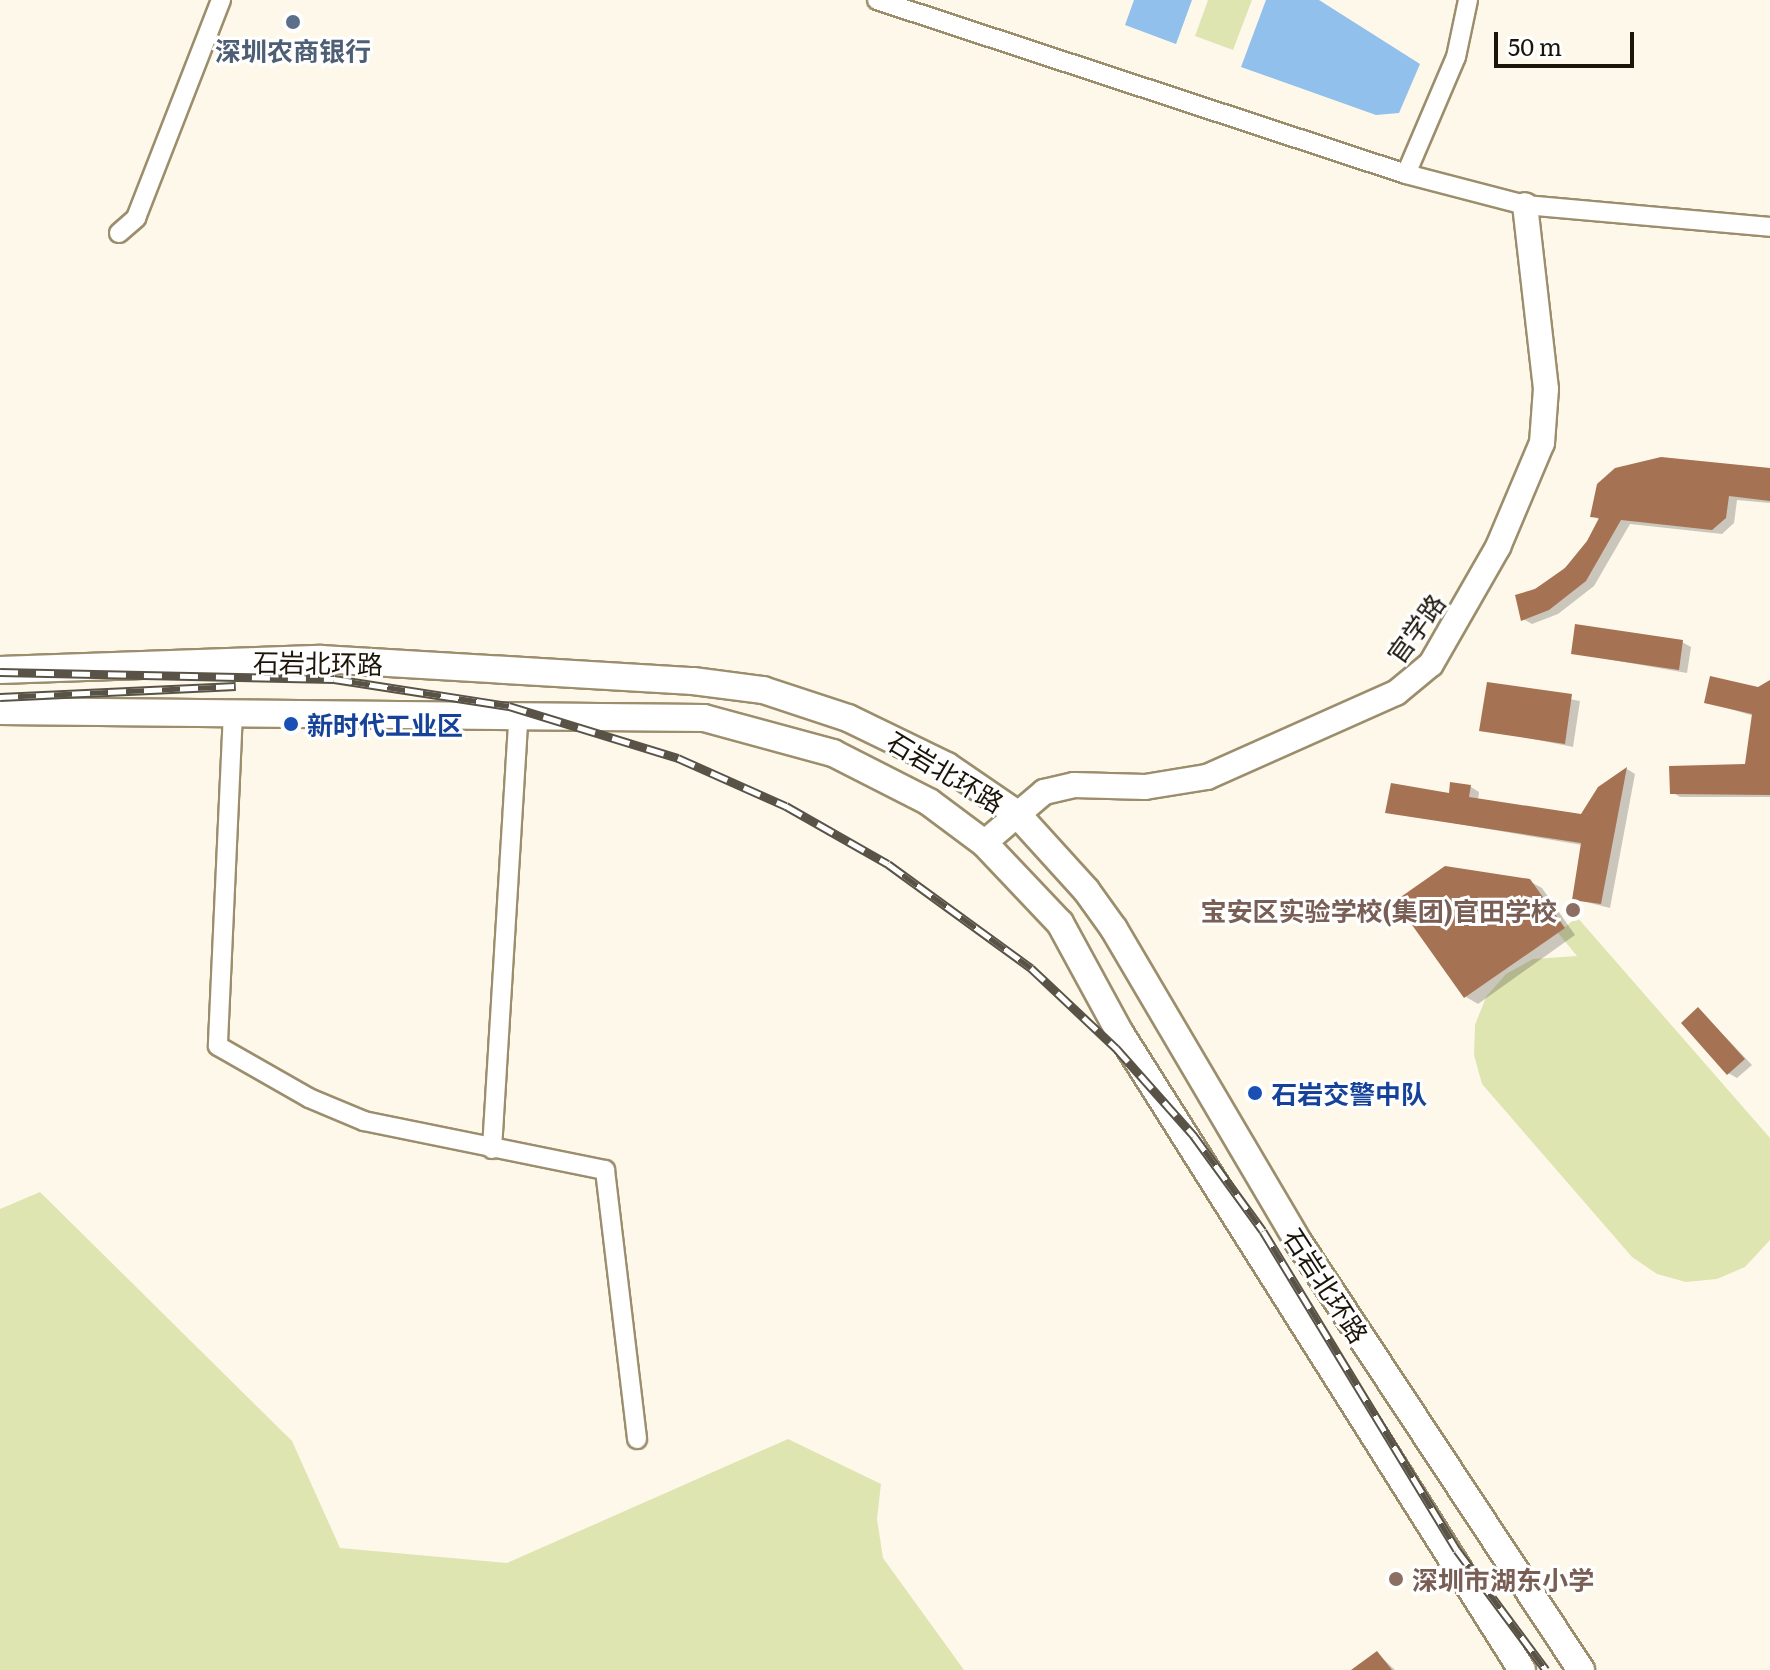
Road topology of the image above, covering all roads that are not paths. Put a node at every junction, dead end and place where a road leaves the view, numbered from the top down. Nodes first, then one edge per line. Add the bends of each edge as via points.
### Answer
1 (221, 0) edge
2 (877, 0) edge
3 (1468, 0) edge
4 (1406, 174) junction
5 (1525, 205) junction
6 (1770, 227) edge
7 (119, 233) dead end
8 (0, 670) edge
9 (0, 711) edge
10 (233, 712) junction
11 (519, 713) junction
12 (1017, 814) junction
13 (984, 843) junction
14 (492, 1149) junction
15 (637, 1439) dead end
16 (1522, 1670) edge
17 (1581, 1670) edge

1 - 7 street via 136,218
2 - 4 street
3 - 4 street via 1456,57
4 - 5 street
5 - 6 street
5 - 12 street, 官学路 via 1546,389 1542,443 1498,547 1431,664 1396,693 1207,777 1145,787 1058,788
8 - 12 main road, 石岩北环路 via 321,659 693,681 763,690 892,737
9 - 10 main road, 石岩北环路
10 - 11 main road, 石岩北环路
10 - 14 street via 218,1046 309,1098 364,1121
11 - 13 main road, 石岩北环路 via 704,718 759,729 882,775
11 - 14 street
12 - 13 street, 官学路
12 - 17 main road, 石岩北环路 via 1114,929 1299,1243
13 - 16 main road, 石岩北环路 via 1028,885 1087,964 1120,1033
14 - 15 street via 605,1170

